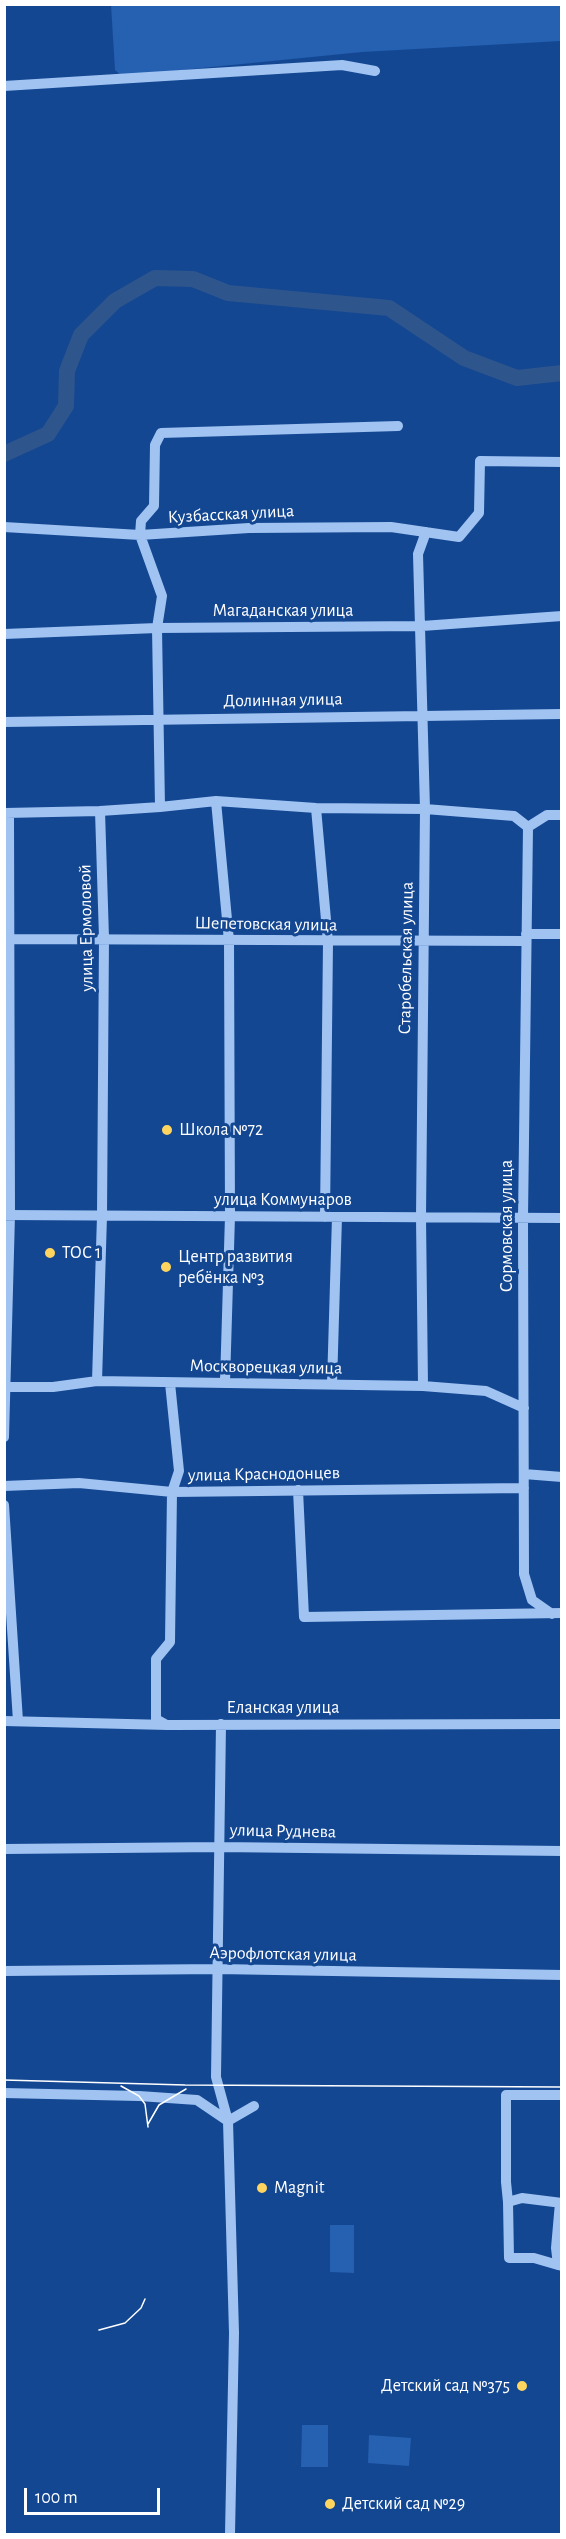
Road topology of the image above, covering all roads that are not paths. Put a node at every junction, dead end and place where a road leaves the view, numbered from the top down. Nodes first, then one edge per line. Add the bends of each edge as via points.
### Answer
1 (375, 71) dead end
2 (4, 86) edge
3 (398, 426) dead end
4 (561, 462) edge
5 (4, 527) edge
6 (426, 532) junction
7 (140, 535) junction
8 (561, 616) edge
9 (422, 626) junction
10 (157, 628) junction
11 (4, 634) edge
12 (423, 714) junction
13 (561, 714) edge
14 (160, 720) junction
15 (4, 722) edge
16 (216, 801) junction
17 (160, 807) junction
18 (316, 808) junction
19 (425, 808) junction
20 (100, 811) junction
21 (7, 813) edge
22 (561, 815) edge
23 (528, 826) junction
24 (561, 934) edge
25 (526, 937) junction
26 (104, 938) junction
27 (8, 939) edge
28 (230, 941) junction
29 (328, 942) junction
30 (422, 942) junction
31 (7, 1215) edge
32 (102, 1216) junction
33 (230, 1216) junction
34 (325, 1217) junction
35 (337, 1217) junction
36 (420, 1217) junction
37 (523, 1218) junction
38 (561, 1218) edge
39 (97, 1381) junction
40 (225, 1382) junction
41 (170, 1383) junction
42 (332, 1384) junction
43 (423, 1386) junction
44 (5, 1388) edge
45 (524, 1408) junction
46 (4, 1437) edge
47 (524, 1474) junction
48 (561, 1477) edge
49 (4, 1486) edge
50 (524, 1488) junction
51 (298, 1490) junction
52 (172, 1492) junction
53 (4, 1505) edge
54 (557, 1613) edge
55 (18, 1721) junction
56 (4, 1722) edge
57 (221, 1724) junction
58 (561, 1724) edge
59 (168, 1725) junction
60 (220, 1847) junction
61 (4, 1849) edge
62 (561, 1851) edge
63 (218, 1969) junction
64 (4, 1971) edge
65 (561, 1975) edge
66 (4, 2093) edge
67 (561, 2095) edge
68 (254, 2106) dead end
69 (228, 2121) junction
70 (508, 2202) junction
71 (561, 2203) edge
72 (560, 2265) edge
73 (230, 2535) edge

1 - 2 street via 342,65
3 - 7 street via 161,433 155,444 154,506 141,521
4 - 6 street, Кузбасская улица via 480,461 479,513 459,537
5 - 7 street, Кузбасская улица
6 - 7 street, Кузбасская улица via 390,527 249,528
6 - 9 street, Старобельская улица via 418,555
7 - 10 street via 162,596
8 - 9 street, Магаданская улица
9 - 10 street, Магаданская улица
9 - 12 street, Старобельская улица
10 - 11 street, Магаданская улица
10 - 14 street
12 - 13 street, Долинная улица
12 - 14 street, Долинная улица
12 - 19 street, Старобельская улица
14 - 15 street, Долинная улица
14 - 17 street
16 - 17 street
16 - 18 street
16 - 28 street
17 - 20 street
18 - 19 street
18 - 29 street
19 - 23 street via 514,816
19 - 30 street, Старобельская улица
20 - 21 street
20 - 26 street, улица Ермоловой
21 - 27 street
22 - 23 street via 547,815
23 - 25 street, Сормовская улица
24 - 25 street, Шепетовская улица
25 - 30 street, Шепетовская улица
25 - 37 street, Сормовская улица
26 - 27 street, Шепетовская улица
26 - 28 street, Шепетовская улица
26 - 32 street, улица Ермоловой
27 - 31 street
28 - 29 street, Шепетовская улица
28 - 33 street
29 - 30 street, Шепетовская улица
29 - 34 street
30 - 36 street, Старобельская улица
31 - 32 street, улица Коммунаров
31 - 44 street
32 - 33 street, улица Коммунаров
32 - 39 street, улица Ермоловой
33 - 34 street, улица Коммунаров
33 - 40 street
34 - 35 street, улица Коммунаров
35 - 36 street, улица Коммунаров
35 - 42 street
36 - 37 street, улица Коммунаров
36 - 43 street, Старобельская улица
37 - 38 street, улица Коммунаров
37 - 45 street, Сормовская улица
39 - 41 street, Москворецкая улица
39 - 44 street, Москворецкая улица
40 - 41 street, Москворецкая улица
40 - 42 street, Москворецкая улица
41 - 52 street via 179,1471
42 - 43 street, Москворецкая улица
43 - 45 street, Москворецкая улица via 486,1391
44 - 46 street
45 - 47 street, Сормовская улица
47 - 48 street
47 - 50 street, Сормовская улица
49 - 52 street, улица Краснодонцев via 80,1483
50 - 51 street, улица Краснодонцев
50 - 54 street, Сормовская улица via 524,1574 531,1600
51 - 52 street, улица Краснодонцев
51 - 54 street via 304,1617
52 - 59 street via 170,1642 156,1659 156,1719
53 - 55 street
55 - 56 street, Еланская улица
55 - 59 street, Еланская улица
57 - 58 street, Еланская улица
57 - 59 street, Еланская улица
57 - 60 street
60 - 61 street, улица Руднева
60 - 62 street, улица Руднева
60 - 63 street
63 - 64 street, Аэрофлотская улица
63 - 65 street, Аэрофлотская улица
63 - 69 street via 216,2077
66 - 69 street via 197,2100
67 - 70 street via 506,2095
68 - 69 street
69 - 73 street via 234,2333
70 - 71 street via 522,2198
70 - 72 street via 509,2258 534,2258
71 - 72 street via 556,2248

